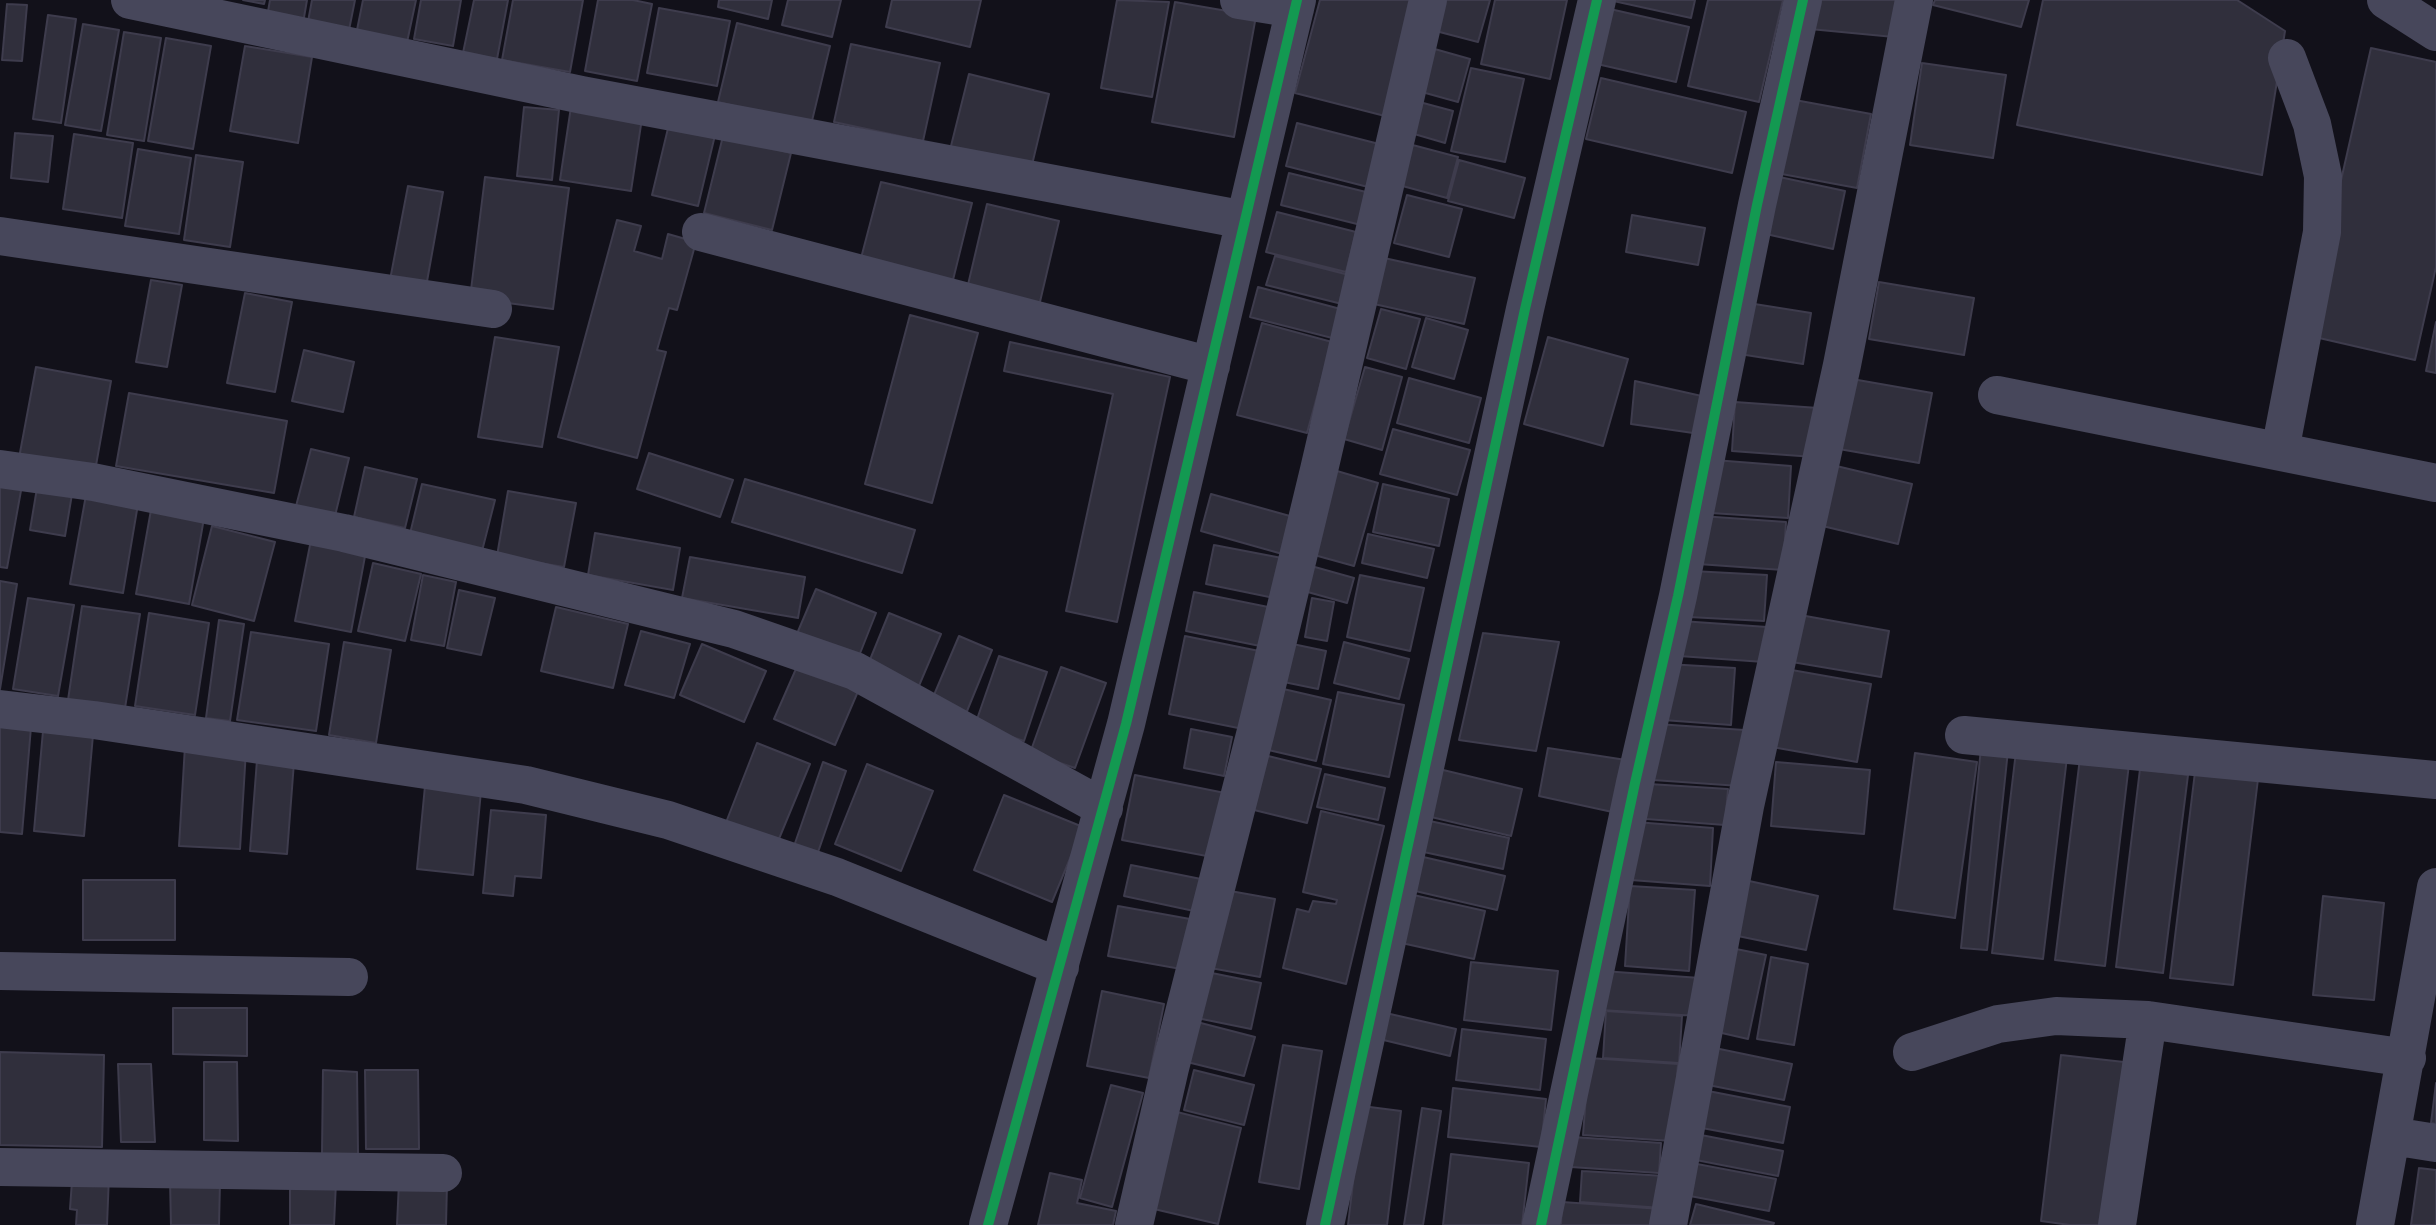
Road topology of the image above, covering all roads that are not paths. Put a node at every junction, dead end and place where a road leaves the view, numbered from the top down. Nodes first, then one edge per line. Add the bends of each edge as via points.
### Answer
1 (130, 0) edge
2 (1239, 0) edge
3 (1428, 0) edge
4 (1597, 0) edge
5 (1803, 0) edge
6 (1914, 0) edge
7 (2386, 0) edge
8 (1296, 5) edge
9 (2436, 32) edge
10 (2287, 58) dead end
11 (1245, 220) junction
12 (701, 232) dead end
13 (0, 236) edge
14 (493, 309) dead end
15 (1210, 366) junction
16 (1997, 394) dead end
17 (2280, 451) junction
18 (0, 469) edge
19 (2436, 483) edge
20 (0, 709) edge
21 (1964, 735) dead end
22 (2436, 780) edge
23 (1104, 808) junction
24 (2436, 887) edge
25 (2432, 934) edge
26 (1060, 967) junction
27 (0, 971) edge
28 (349, 977) dead end
29 (2148, 1020) junction
30 (1912, 1052) dead end
31 (2407, 1058) junction
32 (2392, 1136) junction
33 (2436, 1143) edge
34 (0, 1167) edge
35 (443, 1172) dead end
36 (988, 1225) edge
37 (1134, 1225) edge
38 (1325, 1225) edge
39 (1541, 1225) edge
40 (1668, 1225) edge
41 (2117, 1225) edge
42 (2375, 1225) edge

1 - 11 street via 582,94
2 - 8 street
3 - 37 street via 1319,470
4 - 38 street
5 - 39 street
6 - 40 street via 1839,378 1745,806
7 - 9 street
8 - 11 street
10 - 17 street via 2312,124 2323,176 2322,232
11 - 15 street
12 - 15 street
13 - 14 street
15 - 23 street
16 - 17 street
17 - 19 street
18 - 23 street via 93,482 331,530 733,629 855,671
20 - 26 street via 539,788 667,820 837,877
21 - 22 street
23 - 26 street
24 - 25 street
25 - 31 street
26 - 36 street
27 - 28 street
29 - 30 street via 2056,1016 1998,1024
29 - 31 street
29 - 41 street
31 - 32 street
32 - 33 street
32 - 42 street
34 - 35 street

